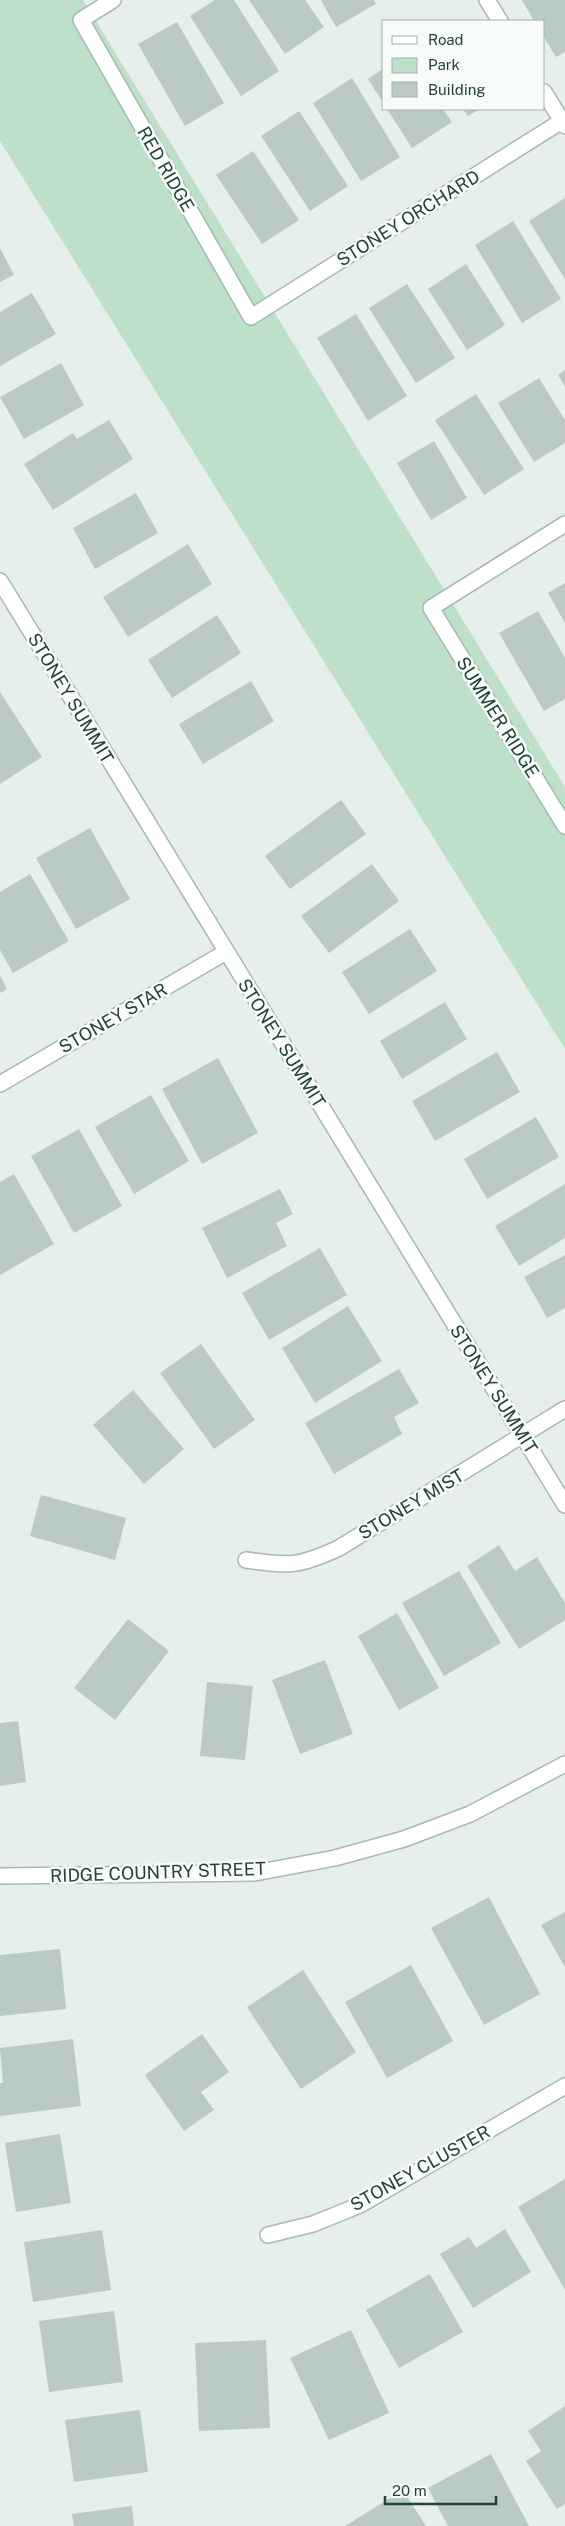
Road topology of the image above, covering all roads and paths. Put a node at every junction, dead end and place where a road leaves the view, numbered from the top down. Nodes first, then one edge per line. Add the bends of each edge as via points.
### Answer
1 (113, 0) edge
2 (486, 0) edge
3 (499, 20) edge
4 (545, 94) edge
5 (564, 122) edge
6 (252, 317) joint
7 (565, 524) edge
8 (2, 590) edge
9 (565, 826) edge
10 (226, 952) junction
11 (0, 1084) edge
12 (565, 1409) edge
13 (522, 1436) junction
14 (565, 1505) edge
15 (246, 1560) dead end
16 (565, 1764) edge
17 (0, 1876) edge
18 (565, 2086) edge
19 (268, 2235) dead end

1 - 6 street, RED RIDGE via 81,20
2 - 3 street
4 - 5 street
5 - 6 street, STONEY ORCHARD
7 - 9 street, SUMMER RIDGE via 432,608
8 - 10 street, STONEY SUMMIT
10 - 11 street, STONEY STAR
10 - 13 street, STONEY SUMMIT
12 - 13 street, STONEY MIST
13 - 14 street, STONEY SUMMIT
13 - 15 street, STONEY MIST via 339,1548 308,1562 285,1565
16 - 17 street, RIDGE COUNTRY STREET via 470,1814 404,1840 335,1858 255,1872
18 - 19 street, STONEY CLUSTER via 360,2205 313,2224

